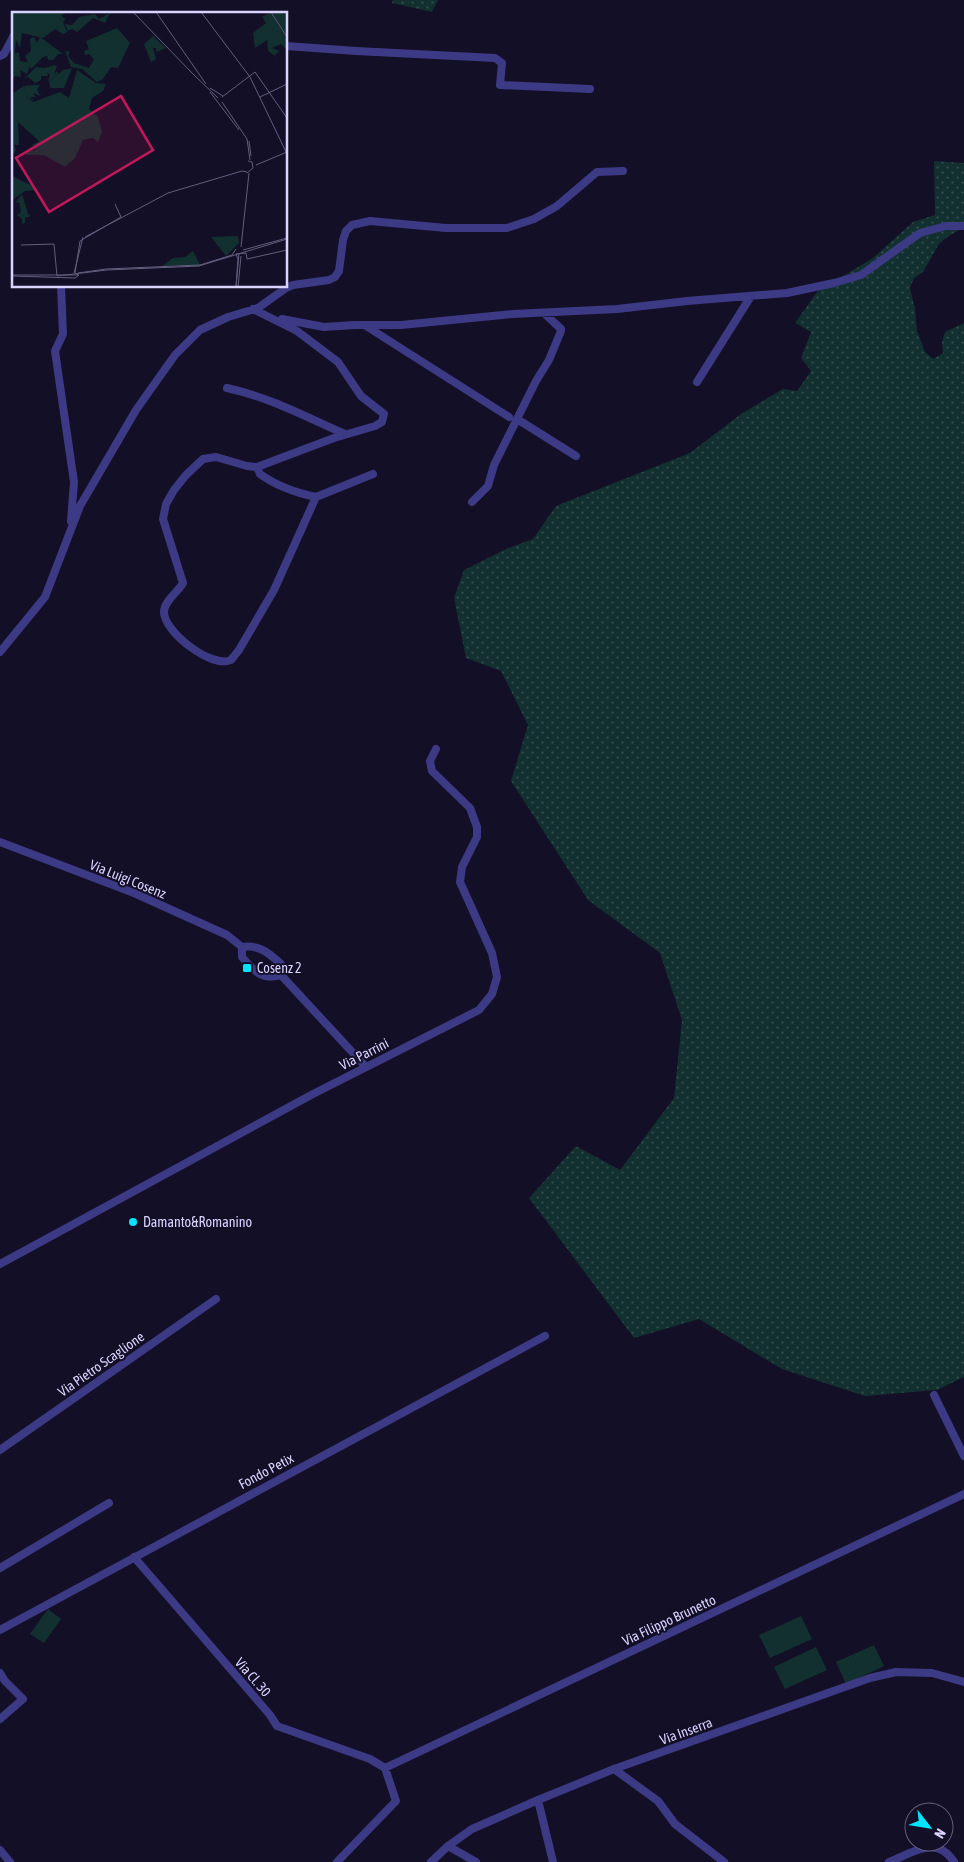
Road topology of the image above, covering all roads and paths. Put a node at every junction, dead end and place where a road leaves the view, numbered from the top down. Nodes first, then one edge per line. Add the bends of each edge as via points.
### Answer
1 (12, 39) edge
2 (288, 46) edge
3 (0, 56) edge
4 (590, 89) dead end
5 (623, 171) dead end
6 (964, 226) edge
7 (61, 288) edge
8 (751, 296) junction
9 (254, 309) junction
10 (544, 314) junction
11 (266, 315) junction
12 (364, 325) junction
13 (697, 382) dead end
14 (227, 388) dead end
15 (513, 418) junction
16 (345, 434) junction
17 (576, 456) dead end
18 (257, 467) junction
19 (374, 474) dead end
20 (316, 497) junction
21 (472, 502) dead end
22 (69, 533) junction
23 (0, 652) edge
24 (436, 749) dead end
25 (0, 842) edge
26 (242, 947) junction
27 (281, 975) junction
28 (366, 1067) junction
29 (0, 1264) edge
30 (216, 1299) dead end
31 (544, 1336) dead end
32 (934, 1395) dead end
33 (0, 1450) edge
34 (964, 1456) edge
35 (964, 1494) edge
36 (109, 1502) dead end
37 (134, 1557) junction
38 (0, 1568) edge
39 (0, 1630) edge
40 (0, 1673) edge
41 (964, 1682) edge
42 (0, 1719) edge
43 (385, 1768) junction
44 (614, 1770) junction
45 (538, 1800) junction
46 (448, 1846) junction
47 (0, 1850) edge
48 (470, 1861) edge
49 (10, 1862) edge
50 (337, 1862) edge
51 (431, 1862) edge
52 (552, 1862) edge
53 (724, 1862) edge
54 (889, 1862) edge
55 (954, 1862) edge

1 - 3 street
2 - 4 street via 495,58 502,63 500,85
5 - 9 street via 597,172 557,206 534,219 507,228 446,228 370,220 352,225 346,230 339,271 335,277 293,285
6 - 8 street via 946,226 920,233 856,277 787,293
7 - 22 street via 63,334 55,351 74,482
8 - 10 street
8 - 13 street
9 - 11 street
9 - 22 street via 200,330 175,355 136,410 80,506
10 - 12 street
10 - 15 street via 561,332 549,360
11 - 12 street via 317,326
11 - 16 street via 296,331 338,362 361,396 384,414 382,422 375,426
12 - 15 street
14 - 16 street via 266,399
15 - 17 street
15 - 21 street via 488,486
16 - 18 street
18 - 20 street via 260,474 271,481
18 - 20 street via 216,457 203,459 186,475 166,504 164,526 183,583 166,605 166,620 172,630 208,659 225,663 239,650 274,590
19 - 20 street
22 - 23 street via 45,597
24 - 28 street, Via Parrini via 430,761 432,771 470,808 477,827 477,837 462,867 460,882 492,953 497,976 492,994 479,1010
25 - 26 street, Via Luigi Cosenz via 134,893 227,935
26 - 27 street, Via Luigi Cosenz via 250,945 266,951 281,964
26 - 27 street via 242,956 253,971 272,978
27 - 28 street, Via Luigi Cosenz
28 - 29 street, Via Parrini
30 - 33 street, Via Pietro Scaglione
31 - 37 street, Fondo Petix
32 - 34 street
35 - 43 street, Via Filippo Brunetto
36 - 38 street
37 - 39 street, Fondo Petix
37 - 43 street, Via Cl. 30 via 277,1726 370,1759
40 - 42 street via 23,1700
41 - 44 street, Via Inserra via 932,1673 896,1672 870,1678
43 - 50 street via 396,1801
44 - 45 street, Via Inserra
44 - 53 street via 658,1801 674,1824
45 - 46 street, Via Inserra via 472,1829
45 - 52 street
46 - 48 street
46 - 51 street, Via Inserra
47 - 49 street
54 - 55 street via 930,1846 943,1849

